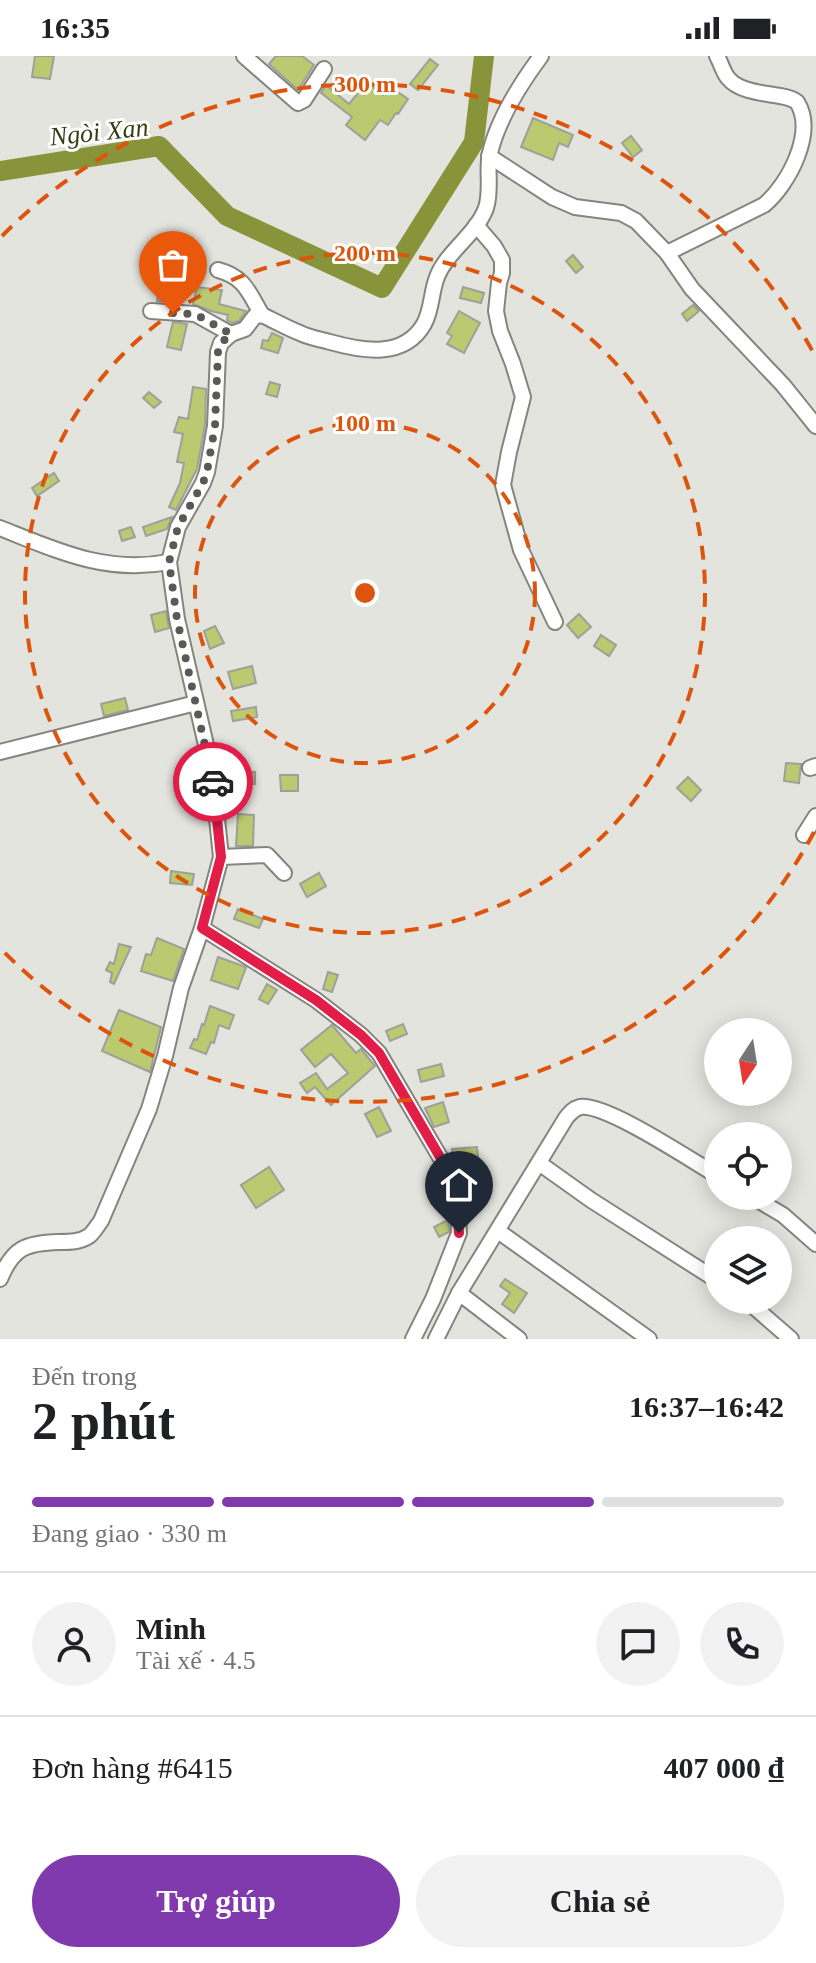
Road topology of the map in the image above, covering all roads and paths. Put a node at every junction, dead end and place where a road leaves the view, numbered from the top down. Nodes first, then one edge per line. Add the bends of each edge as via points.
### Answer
1 (244, 56) edge
2 (541, 56) edge
3 (717, 56) edge
4 (324, 69) dead end
5 (489, 156) junction
6 (476, 225) junction
7 (667, 253) junction
8 (218, 270) dead end
9 (151, 311) dead end
10 (262, 315) junction
11 (231, 334) junction
12 (816, 426) edge
13 (0, 528) edge
14 (169, 562) junction
15 (555, 622) dead end
16 (196, 703) junction
17 (0, 752) edge
18 (816, 816) edge
19 (804, 835) dead end
20 (221, 857) junction
21 (284, 873) dead end
22 (202, 928) junction
23 (539, 1163) junction
24 (704, 1168) edge
25 (775, 1210) edge
26 (498, 1231) junction
27 (816, 1244) edge
28 (704, 1272) edge
29 (0, 1279) edge
30 (459, 1293) junction
31 (762, 1314) edge
32 (413, 1339) edge
33 (436, 1339) edge
34 (519, 1339) edge
35 (649, 1339) edge
36 (791, 1339) edge

1 - 4 street via 298,103
2 - 5 street via 512,99
3 - 7 street via 729,79 741,87 799,103 809,118 808,150 764,205
5 - 6 street via 487,203
5 - 7 street via 552,197 636,221
6 - 10 street via 437,277 424,325 397,347 376,350 336,344
6 - 15 street via 502,260 496,311 523,397 503,485 521,550
7 - 12 street via 692,289
8 - 10 street via 242,283
9 - 11 street via 195,314
10 - 11 street
11 - 14 street via 218,352 207,472 178,527
13 - 14 street via 108,564
14 - 16 street
16 - 17 street
16 - 20 street via 212,771
18 - 19 street
20 - 21 street via 267,855
20 - 22 street
22 - 29 street via 149,1109 101,1221 91,1235 76,1242 24,1248 7,1262
22 - 32 street via 361,1035 379,1053 447,1169 457,1197 459,1233
23 - 24 street via 566,1118 586,1107 613,1114
23 - 26 street
23 - 28 street
25 - 27 street
26 - 30 street
26 - 35 street
30 - 33 street
30 - 34 street
31 - 36 street

